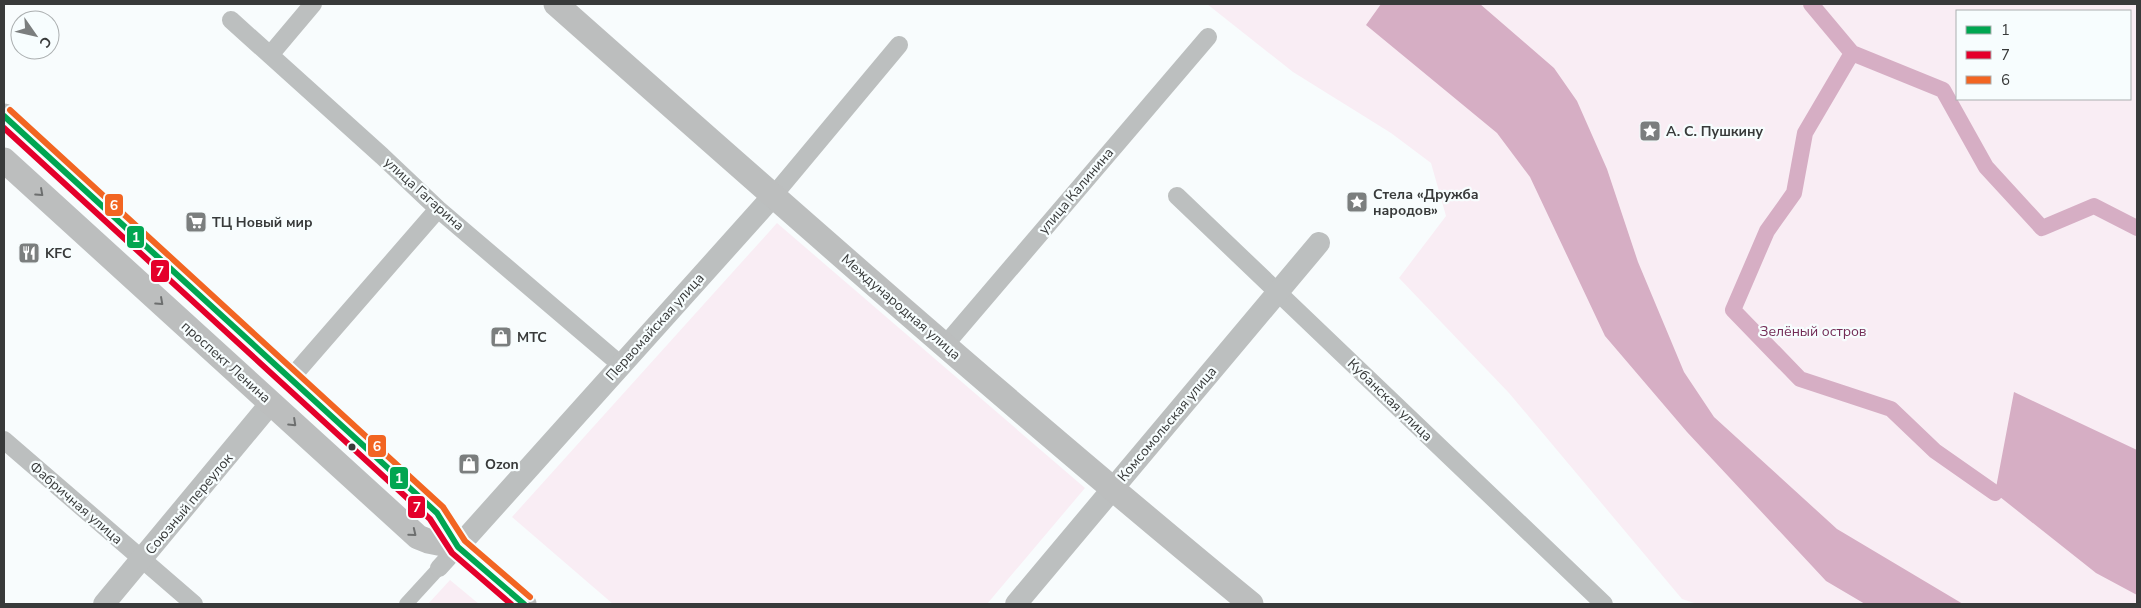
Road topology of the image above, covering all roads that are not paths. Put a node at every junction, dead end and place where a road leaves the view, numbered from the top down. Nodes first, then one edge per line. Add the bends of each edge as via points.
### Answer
1 (313, 4) edge
2 (556, 4) edge
3 (230, 20) dead end
4 (1208, 36) dead end
5 (899, 45) dead end
6 (270, 55) junction
7 (4, 116) edge
8 (4, 160) edge
9 (773, 196) junction
10 (1177, 196) dead end
11 (438, 209) junction
12 (1318, 243) dead end
13 (1277, 292) junction
14 (945, 346) junction
15 (621, 364) junction
16 (290, 378) junction
17 (272, 403) junction
18 (4, 440) edge
19 (1112, 490) junction
20 (458, 547) junction
21 (142, 560) junction
22 (440, 568) joint
23 (104, 604) edge
24 (194, 604) edge
25 (406, 604) edge
26 (524, 604) edge
27 (1016, 604) edge
28 (1251, 604) edge
29 (1604, 604) edge

1 - 6 street
2 - 9 main road, Международная улица
3 - 6 street, улица Гагарина
4 - 14 street, улица Калинина
5 - 9 street, Первомайская улица
6 - 11 street, улица Гагарина
7 - 16 main road, проспект Ленина
8 -> 17 main road, проспект Ленина
9 - 14 main road, Международная улица
9 - 15 street, Первомайская улица
10 - 13 street, Кубанская улица
11 - 15 street, улица Гагарина
11 - 16 street
12 - 13 street, Комсомольская улица
13 - 19 street, Комсомольская улица
13 - 29 street, Кубанская улица
14 - 19 main road, Международная улица
15 - 20 street, Первомайская улица
16 - 20 main road, проспект Ленина via 437,513
17 -> 20 main road, проспект Ленина via 418,537
17 - 21 street, Союзный переулок
18 - 21 street, Фабричная улица
19 - 27 street, Комсомольская улица
19 - 28 main road, Международная улица
20 - 22 street, Первомайская улица
20 - 26 main road, проспект Ленина
21 - 23 street, Союзный переулок
21 - 24 street, Фабричная улица
22 - 25 street, Первомайская улица

